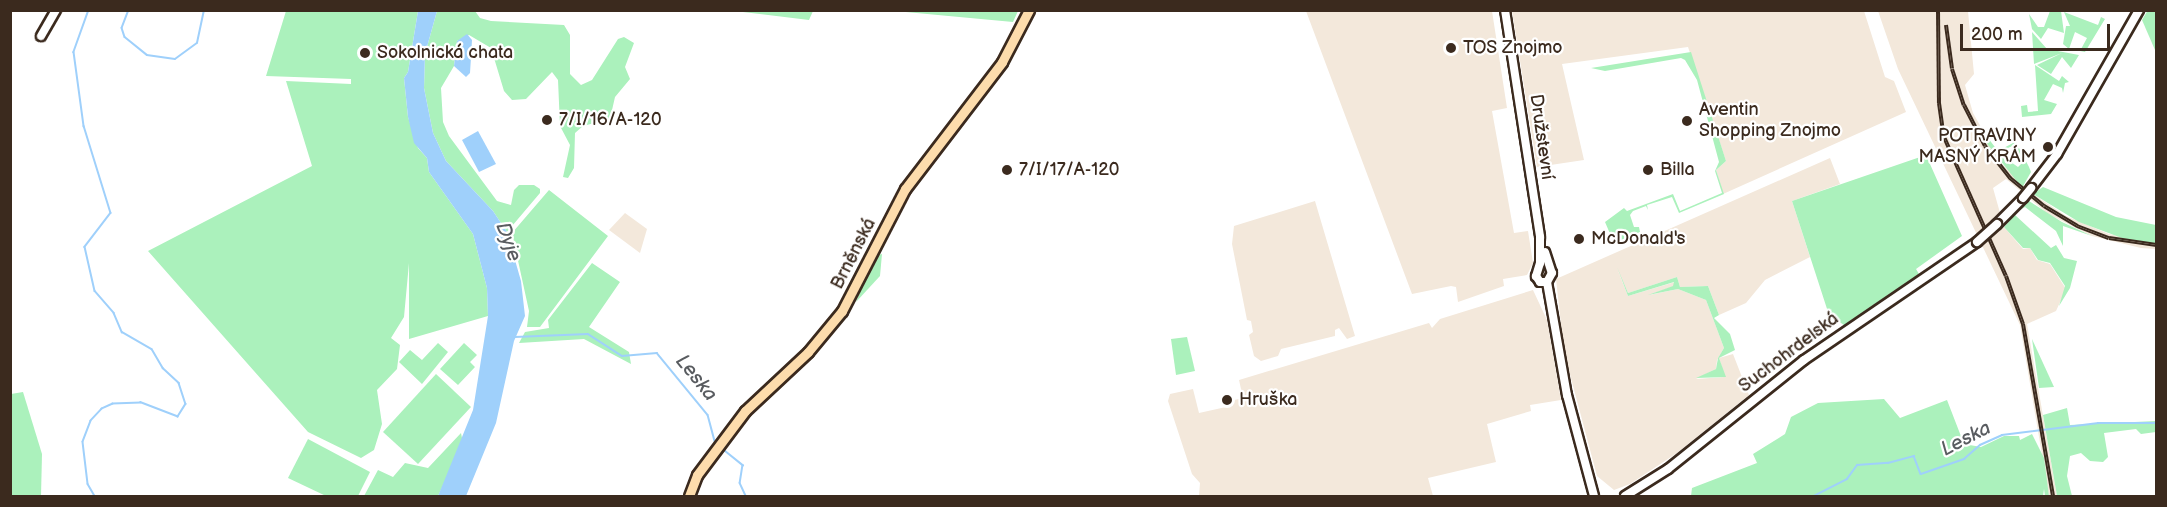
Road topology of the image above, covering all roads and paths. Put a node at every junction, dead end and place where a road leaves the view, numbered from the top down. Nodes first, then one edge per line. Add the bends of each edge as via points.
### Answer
1 (56, 10) edge
2 (1029, 10) edge
3 (1505, 10) edge
4 (2139, 10) edge
5 (40, 36) dead end
6 (1540, 237) junction
7 (1538, 268) junction
8 (1549, 268) junction
9 (1547, 282) junction
10 (689, 496) edge
11 (1594, 496) edge
12 (1625, 496) edge

1 - 5 main road
2 - 10 main road, Brněnská via 996,70 905,189 859,284 837,318 808,352 756,398 695,478
3 - 6 main road, Družstevní
4 - 12 main road, Suchohrdelská, bridge via 2038,180 1997,224 1977,242 1804,360 1668,469
6 - 7 main road, Družstevní
6 - 8 main road
7 - 8 main road
7 - 9 main road via 1537,279
8 - 9 main road via 1552,276
9 - 11 main road via 1564,381

